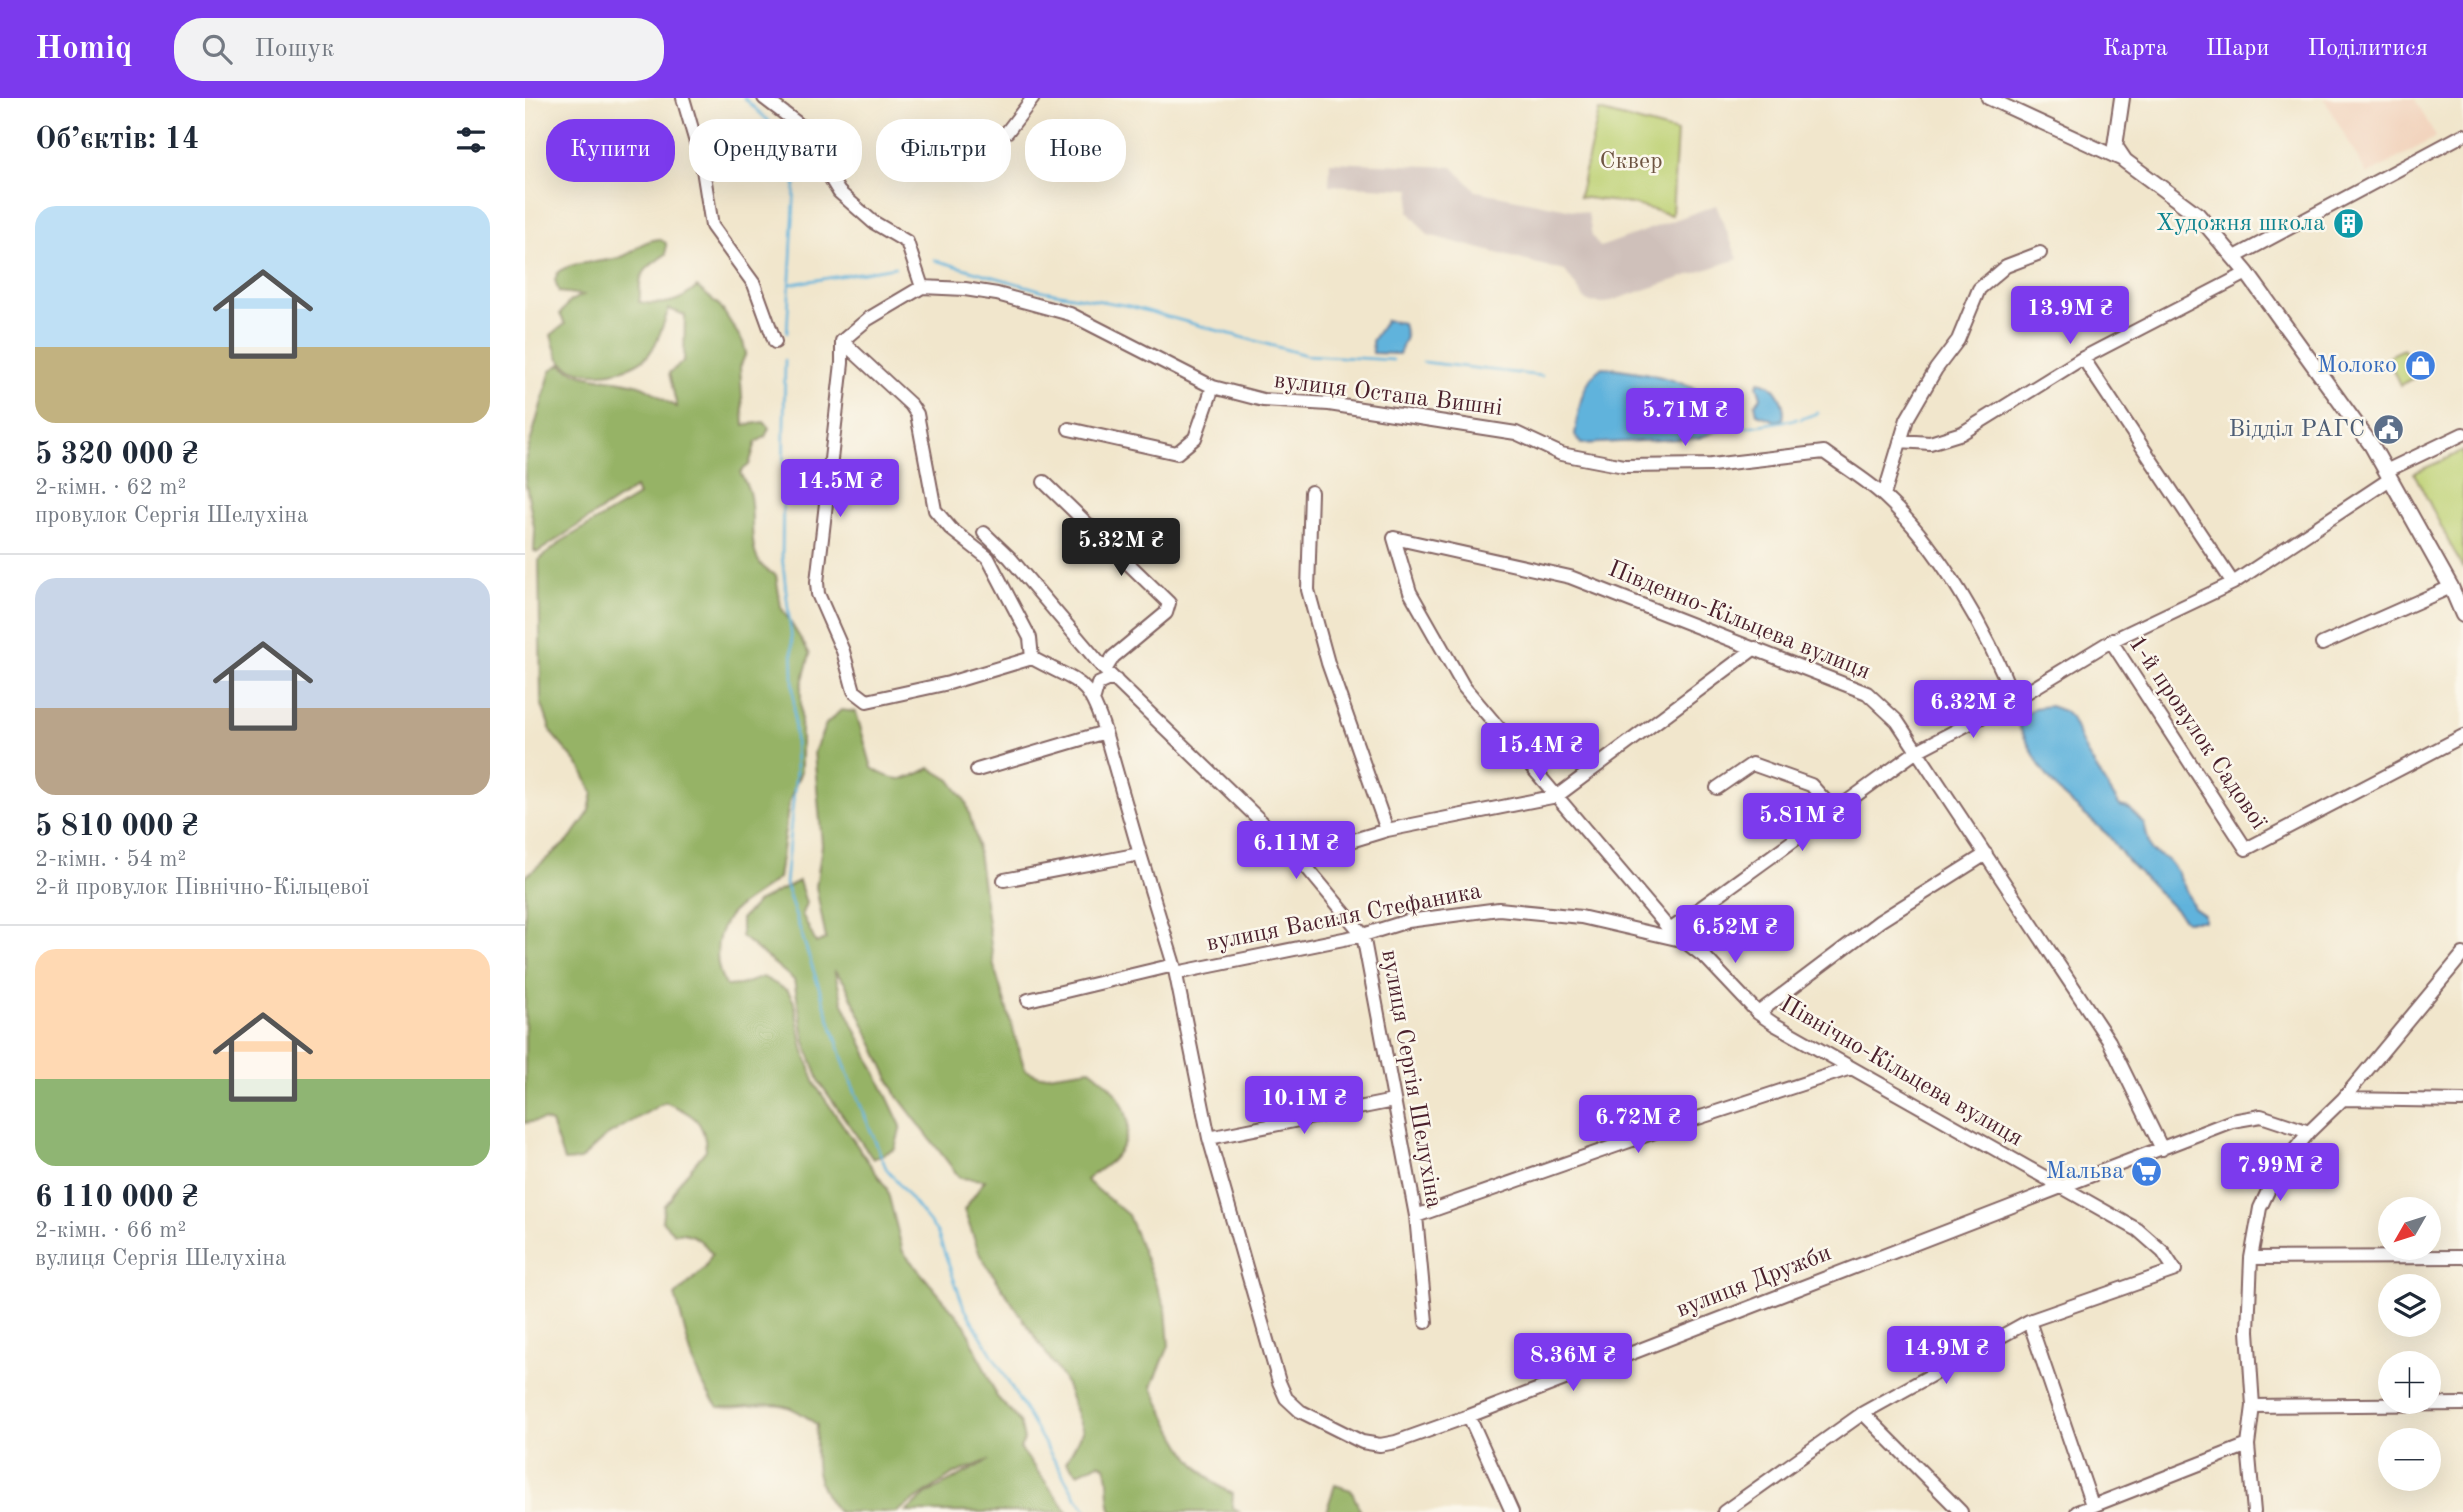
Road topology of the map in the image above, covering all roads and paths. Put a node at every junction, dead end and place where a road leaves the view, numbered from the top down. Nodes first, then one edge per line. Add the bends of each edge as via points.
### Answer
1 (683, 98) edge
2 (764, 98) edge
3 (1033, 98) edge
4 (1988, 98) edge
5 (2122, 98) edge
6 (1011, 127) edge
7 (2463, 135) edge
8 (2122, 157) junction
9 (2040, 253) dead end
10 (2235, 257) junction
11 (2247, 272) junction
12 (922, 287) junction
13 (842, 341) junction
14 (775, 342) dead end
15 (2083, 358) junction
16 (1213, 387) junction
17 (1069, 429) dead end
18 (2463, 435) edge
19 (1900, 441) junction
20 (2388, 475) junction
21 (1044, 482) dead end
22 (1311, 492) dead end
23 (1884, 495) junction
24 (984, 533) dead end
25 (1394, 538) joint
26 (2233, 583) junction
27 (2451, 587) junction
28 (2463, 615) edge
29 (2111, 641) junction
30 (2322, 644) dead end
31 (1755, 648) junction
32 (1033, 658) junction
33 (1105, 670) junction
34 (1116, 680) junction
35 (1094, 698) junction
36 (2014, 700) junction
37 (1105, 732) junction
38 (2463, 736) edge
39 (1917, 751) junction
40 (978, 770) dead end
41 (1717, 788) dead end
42 (1557, 796) junction
43 (1833, 809) junction
44 (1387, 830) junction
45 (1140, 854) junction
46 (1986, 854) junction
47 (1298, 857) junction
48 (1004, 880) dead end
49 (1670, 930) junction
50 (1363, 935) junction
51 (1685, 941) junction
52 (2463, 954) edge
53 (1175, 969) junction
54 (1028, 999) dead end
55 (1758, 1013) junction
56 (1851, 1068) junction
57 (2343, 1099) junction
58 (1393, 1101) junction
59 (2463, 1101) edge
60 (2309, 1132) junction
61 (1209, 1138) junction
62 (2162, 1149) junction
63 (2056, 1187) junction
64 (1416, 1216) junction
65 (2463, 1257) edge
66 (2251, 1258) junction
67 (2029, 1321) junction
68 (1426, 1322) dead end
69 (2463, 1404) edge
70 (2253, 1406) junction
71 (1863, 1413) junction
72 (1469, 1416) junction
73 (2248, 1445) junction
74 (2092, 1505) junction
75 (1512, 1512) edge
76 (1724, 1512) edge
77 (1961, 1512) edge
78 (2077, 1512) edge
79 (2254, 1512) edge

1 - 14 street via 702,163 712,226 754,284
2 - 12 street via 797,123 839,192 873,222 907,242
3 - 6 street
4 - 8 street
5 - 8 main road via 2115,146
7 - 10 street
8 - 10 main road via 2198,215
9 - 19 street via 2006,267 1979,289 1958,340 1923,390
10 - 11 main road
11 - 15 street
11 - 20 main road via 2358,424
12 - 13 street via 868,319
12 - 16 street, вулиця Остапа Вишні via 965,289 1047,305
13 - 32 street via 917,414 931,501 951,529 988,558 1030,638
13 - 32 street via 817,582 854,691 867,701 949,684
15 - 19 street via 1948,439
15 - 26 street
16 - 17 street via 1195,438 1177,453
16 - 23 street, вулиця Остапа Вишні via 1263,400 1329,404 1516,433 1561,454 1624,466 1711,465 1824,452
18 - 20 street, 1-й провулок Садової
19 - 23 street
20 - 26 street, 1-й провулок Садової
20 - 27 main road
21 - 33 street via 1169,603 1166,613 1113,657
22 - 44 street via 1308,590 1328,663
23 - 36 street, вулиця Остапа Вишні via 1927,546 1963,601
24 - 33 street, вулиця Сергія Шелухіна
25 - 31 street, Південно-Кільцева вулиця via 1570,577
25 - 42 street, Північно-Кільцева вулиця via 1410,592 1464,687
26 - 29 street, 1-й провулок Садової
27 - 28 main road
27 - 30 street
29 - 36 street
29 - 38 street, 1-й провулок Садової via 2246,849
31 - 39 street, Південно-Кільцева вулиця via 1867,692 1897,721
31 - 42 street
32 - 35 street via 1082,684
33 - 34 street, вулиця Сергія Шелухіна
34 - 35 street via 1098,684
34 - 47 street, вулиця Сергія Шелухіна
35 - 37 street, вулиця Дружби
36 - 39 street
37 - 40 street
37 - 45 street, вулиця Дружби
39 - 43 street
39 - 46 street, Південно-Кільцева вулиця
41 - 43 street via 1752,764 1811,785
42 - 44 street
42 - 49 street, Північно-Кільцева вулиця
43 - 49 street
44 - 47 street
45 - 48 street
45 - 53 street, вулиця Дружби
46 - 55 street via 1880,921
46 - 62 street, Південно-Кільцева вулиця via 2109,1041
47 - 50 street, вулиця Сергія Шелухіна
49 - 51 street, Північно-Кільцева вулиця
50 - 51 street, вулиця Василя Стефаника via 1408,921 1499,909 1581,917
50 - 53 street, вулиця Василя Стефаника
50 - 58 street, вулиця Сергія Шелухіна
51 - 55 street, Північно-Кільцева вулиця
52 - 57 street
53 - 54 street
53 - 61 street, вулиця Дружби
55 - 56 street, Північно-Кільцева вулиця
56 - 63 street, Північно-Кільцева вулиця
56 - 64 street
57 - 59 street
57 - 60 street
58 - 61 street
58 - 64 street, вулиця Сергія Шелухіна
60 - 62 street, вулиця Дружби via 2252,1116
60 - 66 street via 2267,1192
61 - 72 street, вулиця Дружби via 1286,1398 1300,1411 1362,1442 1380,1445
62 - 63 street, вулиця Дружби
63 - 67 street, Північно-Кільцева вулиця via 2137,1230 2175,1270
63 - 72 street, вулиця Дружби
64 - 68 street, вулиця Сергія Шелухіна
65 - 66 street
66 - 70 street via 2248,1331
67 - 71 street
67 - 74 street
69 - 70 street
70 - 73 street
71 - 76 street
71 - 77 street
72 - 75 street
73 - 74 street
73 - 79 street
74 - 78 street

